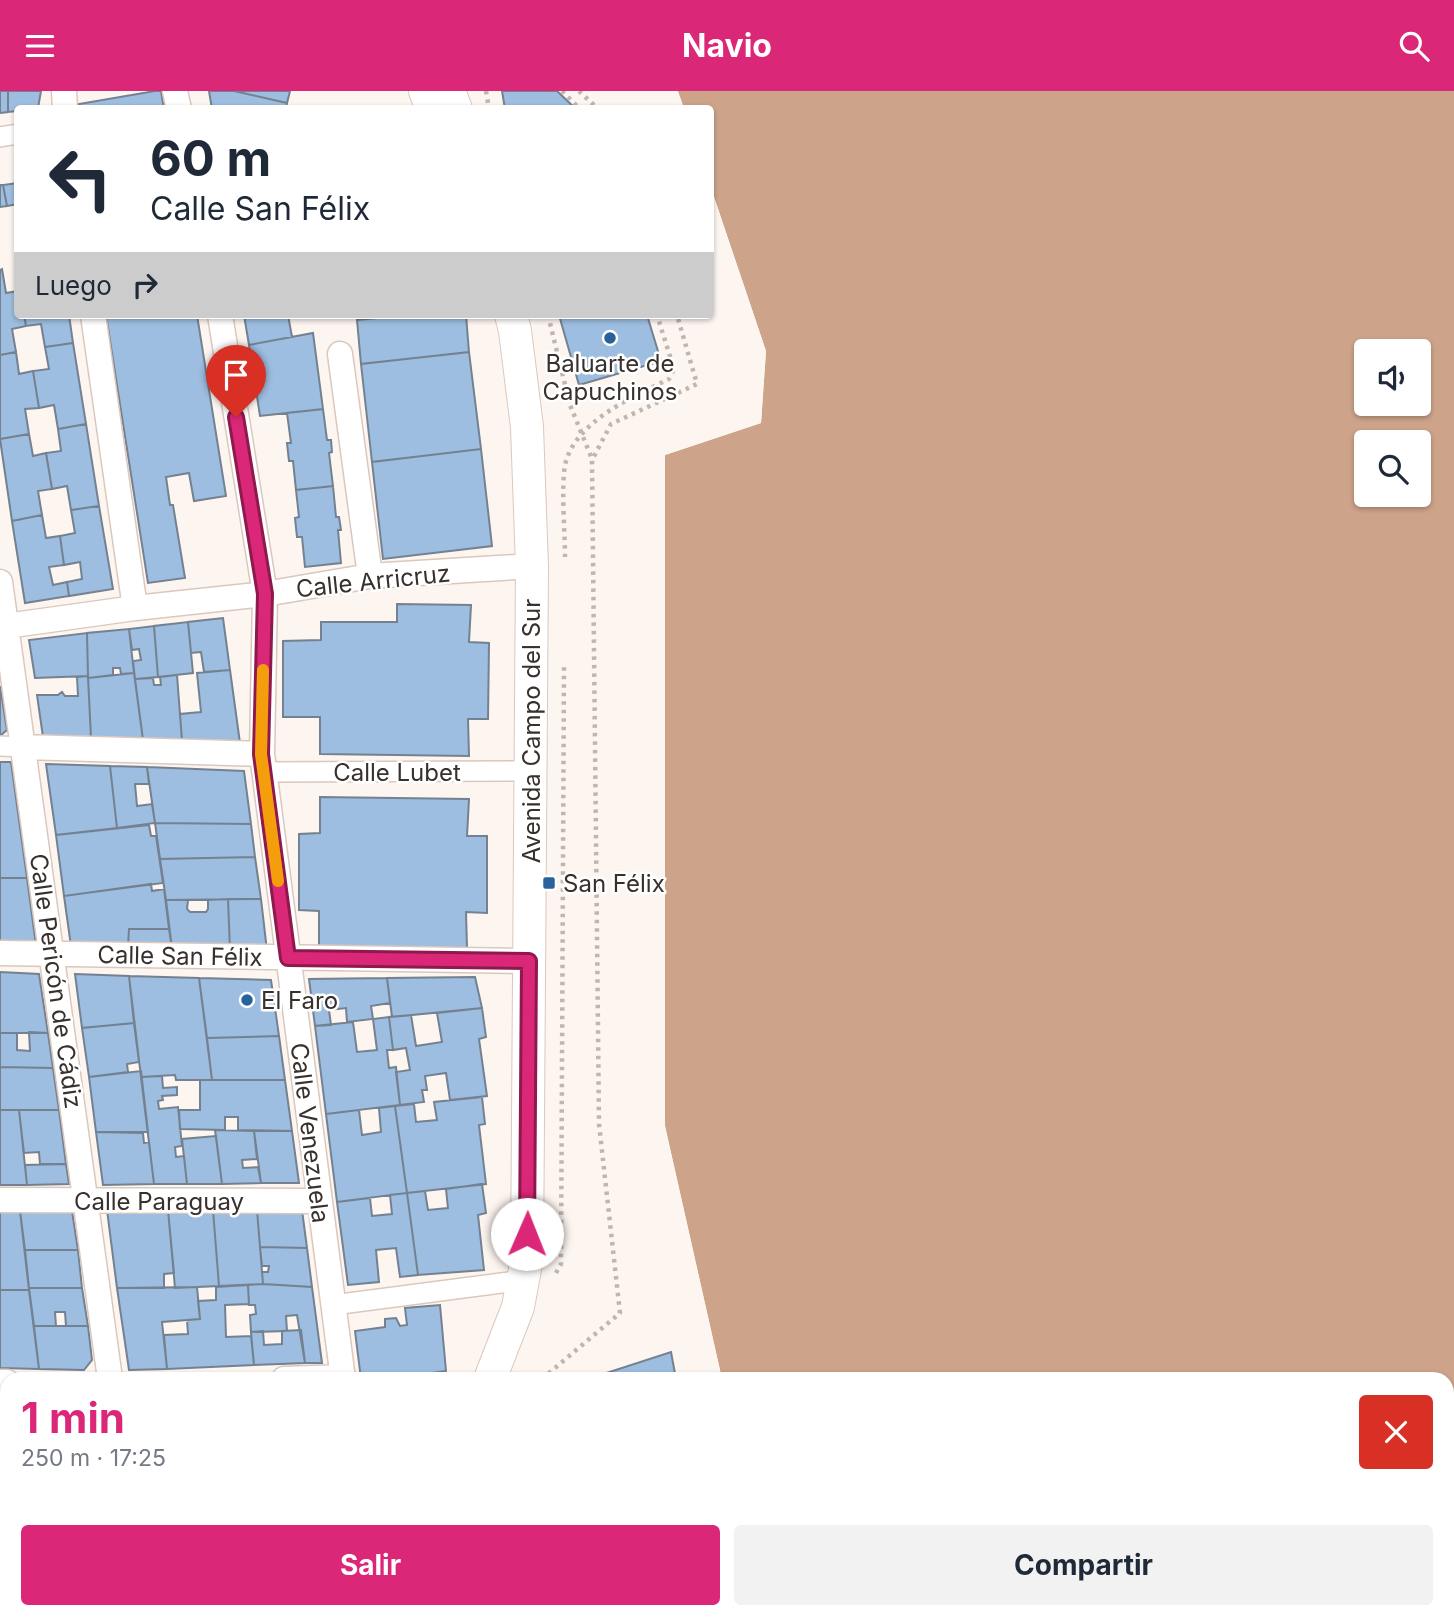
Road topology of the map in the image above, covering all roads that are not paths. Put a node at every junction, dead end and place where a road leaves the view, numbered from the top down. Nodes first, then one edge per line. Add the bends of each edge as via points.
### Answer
1 (94, 319) edge
2 (221, 319) edge
3 (512, 319) edge
4 (340, 354) dead end
5 (532, 566) junction
6 (370, 576) junction
7 (0, 582) edge
8 (265, 594) junction
9 (135, 608) junction
10 (6, 627) junction
11 (12, 747) edge
12 (263, 763) junction
13 (530, 771) junction
14 (0, 953) edge
15 (52, 954) junction
16 (288, 958) junction
17 (529, 961) junction
18 (0, 1200) edge
19 (85, 1201) junction
20 (318, 1201) junction
21 (524, 1280) junction
22 (333, 1305) junction
23 (495, 1367) edge
24 (109, 1372) edge
25 (342, 1372) edge

1 - 9 street
2 - 8 street, Calle Venezuela
3 - 5 street, Avenida Campo del Sur via 527,427
4 - 6 street
5 - 6 street, Calle Arricruz
5 - 13 street, Avenida Campo del Sur
6 - 8 street, Calle Arricruz
7 - 10 street, Calle Pericón de Cádiz
8 - 9 street, Calle Arricruz
8 - 12 street, Calle Venezuela
9 - 10 street, Calle Arricruz
10 - 11 street, Calle Pericón de Cádiz
11 - 12 street, Calle Lubet
11 - 15 street, Calle Pericón de Cádiz
12 - 13 street, Calle Lubet
12 - 16 street, Calle Venezuela
13 - 17 street, Avenida Campo del Sur
14 - 15 street, Calle San Félix
15 - 16 street, Calle San Félix
15 - 19 street, Calle Pericón de Cádiz
16 - 17 street, Calle San Félix
16 - 20 street, Calle Venezuela
17 - 21 street, Avenida Campo del Sur
18 - 19 street, Calle Paraguay
19 - 20 street, Calle Paraguay
19 - 24 street, Calle Pericón de Cádiz
20 - 22 street, Calle Venezuela
21 - 22 street
21 - 23 street, Avenida Campo del Sur
22 - 25 street, Calle Venezuela

